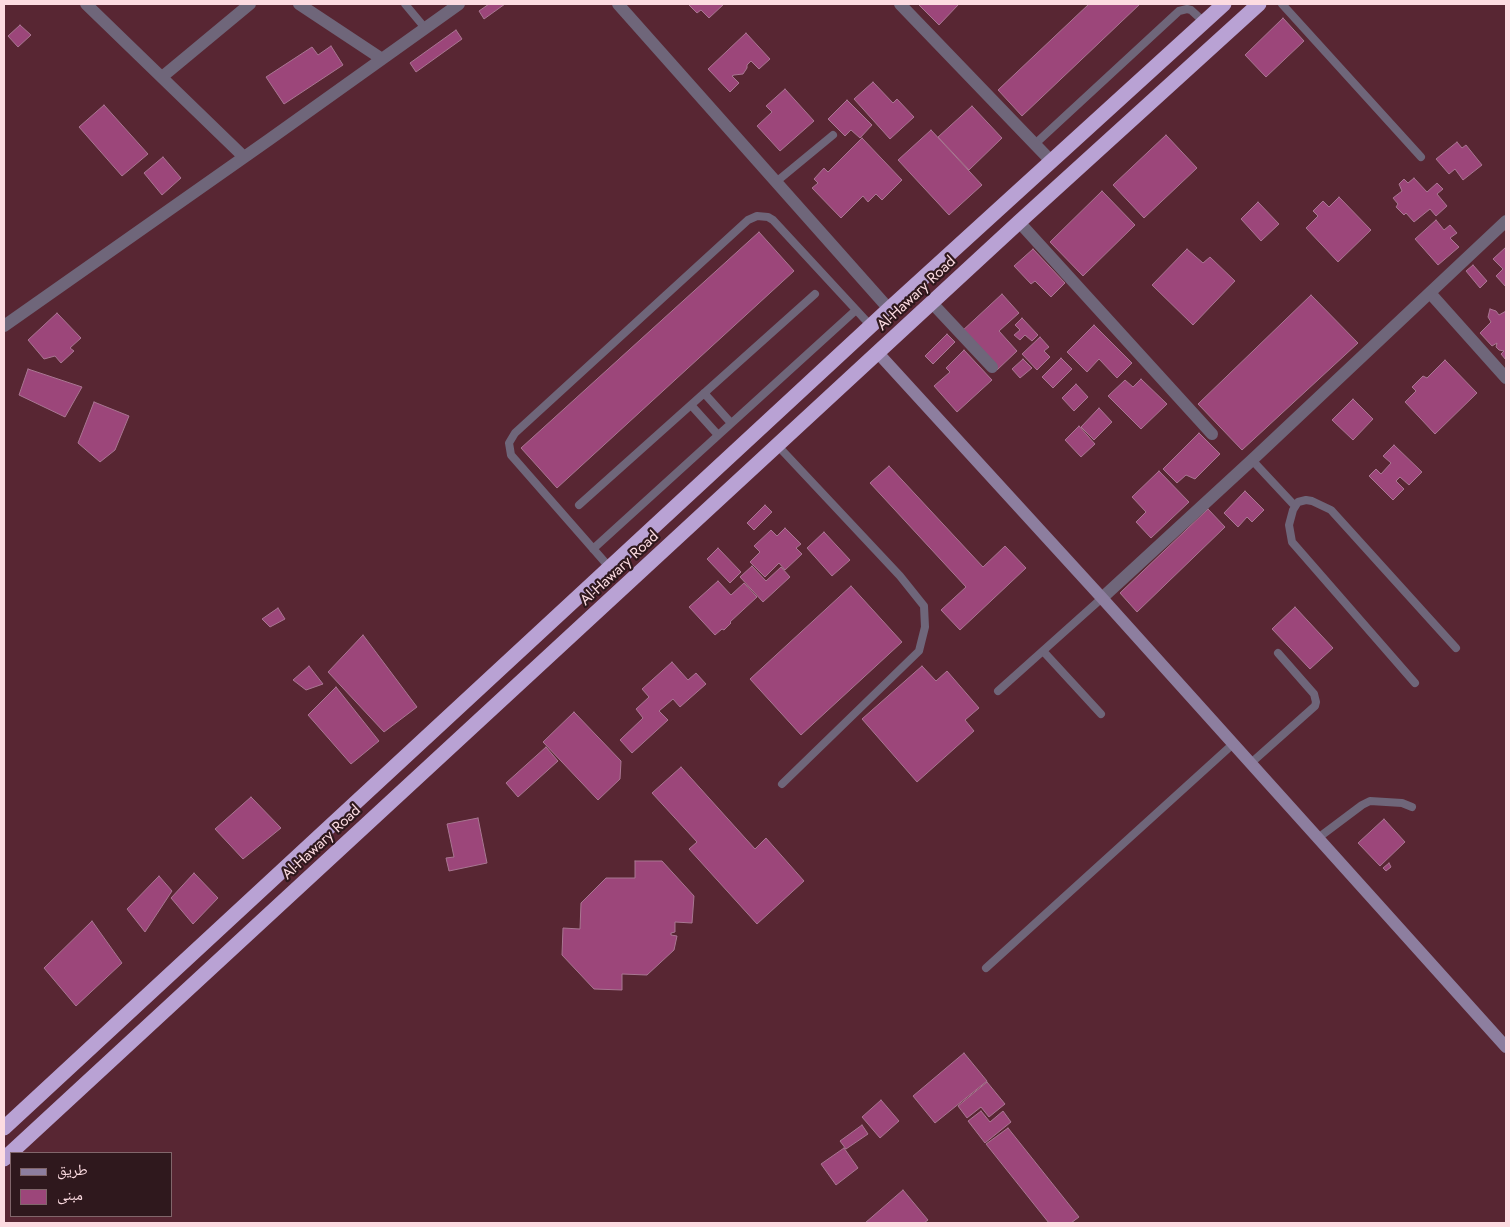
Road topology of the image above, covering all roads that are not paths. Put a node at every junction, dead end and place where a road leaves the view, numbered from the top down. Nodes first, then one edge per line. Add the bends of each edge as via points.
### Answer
1 (86, 4) edge
2 (250, 4) edge
3 (299, 4) edge
4 (405, 4) edge
5 (459, 4) edge
6 (618, 4) edge
7 (900, 4) edge
8 (1224, 4) edge
9 (1259, 4) edge
10 (1282, 4) edge
11 (1204, 22) junction
12 (425, 28) junction
13 (382, 59) junction
14 (162, 77) junction
15 (833, 135) dead end
16 (1034, 144) junction
17 (244, 157) junction
18 (1420, 157) dead end
19 (1052, 162) junction
20 (776, 182) junction
21 (1506, 221) edge
22 (1019, 222) junction
23 (815, 294) dead end
24 (1430, 294) junction
25 (932, 303) junction
26 (889, 309) junction
27 (856, 310) junction
28 (4, 326) edge
29 (871, 326) junction
30 (878, 353) junction
31 (992, 367) dead end
32 (1506, 378) edge
33 (704, 393) junction
34 (692, 404) junction
35 (731, 423) junction
36 (1212, 434) dead end
37 (718, 435) junction
38 (778, 446) junction
39 (1252, 460) junction
40 (579, 505) dead end
41 (1294, 505) junction
42 (593, 549) junction
43 (610, 568) junction
44 (1102, 598) junction
45 (1456, 648) dead end
46 (1043, 651) junction
47 (1278, 653) dead end
48 (1415, 683) dead end
49 (998, 691) dead end
50 (1101, 714) dead end
51 (1233, 744) junction
52 (1251, 764) junction
53 (782, 784) dead end
54 (1412, 807) dead end
55 (1318, 838) junction
56 (986, 968) dead end
57 (1506, 1047) edge
58 (4, 1128) edge
59 (12, 1152) edge

1 - 14 street
2 - 14 street
3 - 13 street
4 - 12 lane
5 - 12 street
6 - 20 street
7 - 16 street
8 - 11 highway, Al-Hawary Road
9 - 22 highway, Al-Hawary Road
10 - 18 lane
11 - 16 lane via 1191,10 1180,11
11 - 19 highway, Al-Hawary Road
12 - 13 street
13 - 17 street
14 - 17 street
15 - 20 lane
16 - 19 street
17 - 28 street
19 - 26 highway, Al-Hawary Road
20 - 26 street
21 - 24 street
22 - 25 highway, Al-Hawary Road
22 - 36 street
23 - 33 lane
24 - 32 street
24 - 39 street
25 - 30 highway, Al-Hawary Road
25 - 31 street
26 - 29 highway, Al-Hawary Road
27 - 29 lane
27 - 35 lane
27 - 42 lane via 773,220 763,216 753,218 514,433 509,443 511,455
29 - 43 highway, Al-Hawary Road
30 - 38 highway, Al-Hawary Road
30 - 44 street
33 - 34 lane
33 - 35 lane
34 - 37 lane
34 - 40 lane
35 - 37 lane
37 - 42 lane
38 - 53 lane via 900,576 924,606 925,627 919,651
38 - 59 highway, Al-Hawary Road
39 - 41 lane
39 - 44 street
41 - 45 lane via 1306,500 1331,510
41 - 48 lane via 1288,525 1292,542
42 - 43 lane
43 - 58 highway, Al-Hawary Road
44 - 46 lane
44 - 51 street
46 - 49 lane
46 - 50 lane
47 - 52 lane via 1314,694 1316,702
51 - 52 street
51 - 56 lane
52 - 55 street
54 - 55 lane via 1402,803 1370,801
55 - 57 street

